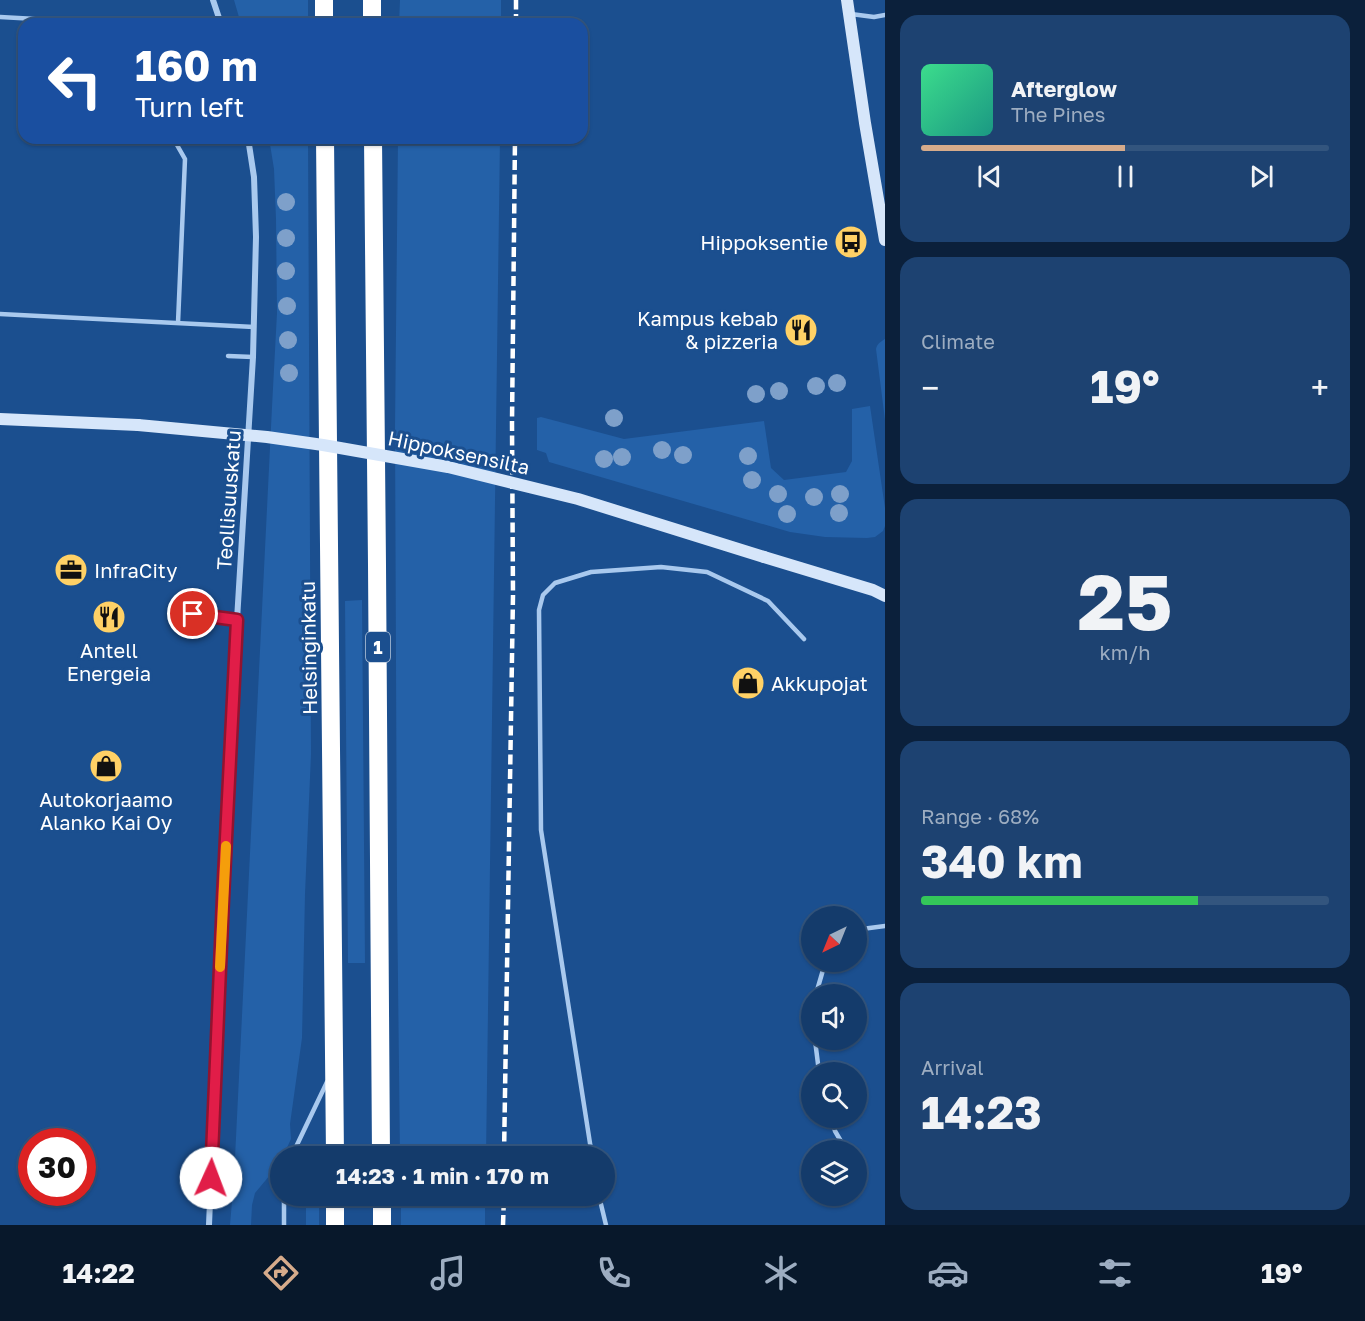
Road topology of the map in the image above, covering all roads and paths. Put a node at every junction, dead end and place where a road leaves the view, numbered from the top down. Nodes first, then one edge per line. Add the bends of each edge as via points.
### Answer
1 (213, 0) edge
2 (324, 0) edge
3 (372, 0) edge
4 (847, 0) edge
5 (849, 14) junction
6 (885, 15) edge
7 (0, 17) edge
8 (18, 18) edge
9 (219, 18) edge
10 (324, 18) edge
11 (372, 18) edge
12 (176, 144) edge
13 (249, 144) edge
14 (325, 144) edge
15 (373, 144) edge
16 (885, 240) edge
17 (0, 314) edge
18 (178, 323) junction
19 (254, 327) junction
20 (228, 356) dead end
21 (253, 357) junction
22 (0, 419) edge
23 (885, 596) edge
24 (193, 614) dead end
25 (237, 620) junction
26 (804, 639) dead end
27 (885, 926) edge
28 (867, 928) edge
29 (335, 1065) junction
30 (296, 1146) edge
31 (335, 1146) edge
32 (381, 1146) edge
33 (590, 1146) edge
34 (284, 1206) edge
35 (335, 1206) edge
36 (381, 1206) edge
37 (601, 1206) edge
38 (209, 1225) edge
39 (284, 1225) edge
40 (335, 1225) edge
41 (382, 1225) edge
42 (606, 1225) edge

1 - 9 street
2 - 10 highway
3 - 11 highway
4 - 5 street
5 - 6 lane
5 - 16 street
7 - 8 lane
12 - 18 lane via 185,159
13 - 19 street, Teollisuuskatu via 256,227
14 - 29 highway, Helsinginkatu
15 - 32 highway, 1
17 - 18 lane
18 - 19 lane
19 - 21 street, Teollisuuskatu
20 - 21 lane
21 - 25 street, Teollisuuskatu
22 - 23 street, Hippoksensilta, bridge via 138,425 267,437 448,467 578,499
24 - 25 lane
25 - 38 street, Teollisuuskatu
26 - 33 lane via 768,601 707,572 661,567 591,572 555,583 543,595 539,610 541,831
27 - 28 lane
29 - 30 lane
29 - 31 highway, Helsinginkatu
34 - 39 lane
35 - 40 highway
36 - 41 highway
37 - 42 lane

